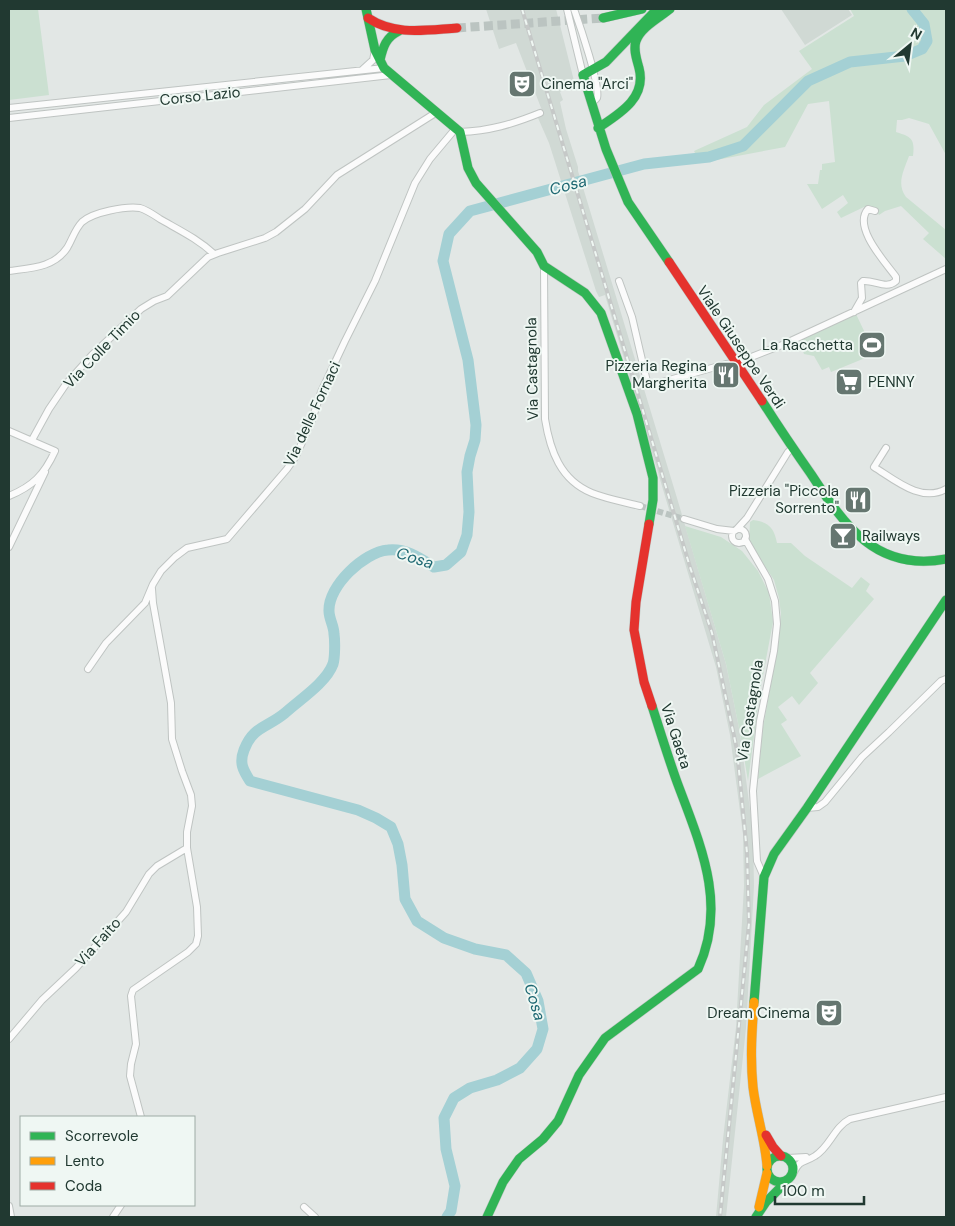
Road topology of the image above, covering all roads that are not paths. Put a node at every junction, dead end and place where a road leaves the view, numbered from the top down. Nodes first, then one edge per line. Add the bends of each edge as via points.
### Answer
1 (568, 9) edge
2 (574, 9) edge
3 (642, 9) edge
4 (657, 9) edge
5 (670, 9) edge
6 (367, 13) edge
7 (603, 18) tunnel mouth
8 (384, 28) junction
9 (457, 28) tunnel mouth
10 (400, 31) junction
11 (372, 37) junction
12 (386, 38) junction
13 (375, 50) junction
14 (382, 64) junction
15 (592, 68) junction
16 (361, 70) junction
17 (392, 75) junction
18 (583, 75) junction
19 (591, 103) junction
20 (9, 108) edge
21 (437, 112) junction
22 (540, 113) dead end
23 (9, 118) edge
24 (598, 128) junction
25 (458, 130) junction
26 (875, 210) dead end
27 (214, 254) junction
28 (544, 266) junction
29 (946, 269) edge
30 (9, 271) edge
31 (619, 281) dead end
32 (854, 312) junction
33 (736, 363) junction
34 (9, 431) edge
35 (32, 440) junction
36 (792, 448) junction
37 (886, 448) dead end
38 (45, 469) junction
39 (946, 489) edge
40 (9, 496) edge
41 (640, 506) tunnel mouth
42 (747, 518) junction
43 (684, 519) tunnel mouth
44 (718, 529) junction
45 (735, 531) junction
46 (745, 537) junction
47 (735, 541) junction
48 (9, 547) edge
49 (752, 554) junction
50 (945, 561) edge
51 (152, 588) junction
52 (946, 600) edge
53 (88, 669) dead end
54 (946, 679) edge
55 (807, 808) junction
56 (187, 848) junction
57 (764, 877) junction
58 (9, 1039) edge
59 (946, 1097) edge
60 (141, 1116) edge
61 (761, 1126) junction
62 (821, 1151) junction
63 (785, 1157) junction
64 (767, 1169) junction
65 (794, 1172) junction
66 (786, 1182) junction
67 (9, 1206) edge
68 (120, 1206) edge
69 (304, 1207) dead end
70 (11, 1217) edge
71 (113, 1217) edge
72 (315, 1217) edge
73 (487, 1217) edge

1 - 18 street
2 - 15 street
3 - 7 main road
4 - 15 main road via 612,57
5 - 24 main road via 637,40 635,54 641,78 634,100
6 - 8 main road
6 - 11 main road
8 - 10 main road
8 - 11 main road
9 - 10 main road
10 - 12 main road
11 - 12 main road
11 - 13 main road
12 - 14 main road
13 - 14 main road
13 - 16 street via 373,60
14 - 16 street, Corso Lazio
14 - 17 main road
15 - 18 main road
15 - 19 street via 597,96
16 - 20 street, Corso Lazio
17 - 21 main road
17 - 23 street, Corso Lazio
18 - 19 main road, Viale Giuseppe Verdi
19 - 24 main road, Viale Giuseppe Verdi
21 - 25 main road
21 - 27 street, Via Colle Timio via 337,175 305,209 276,232
22 - 25 street via 497,128
24 - 33 main road, Viale Giuseppe Verdi via 628,202
25 - 28 main road, Via Gaeta via 468,168 476,183 537,252
25 - 51 street, Via delle Fornaci via 430,159 415,183 375,281 288,469 227,539 187,548 161,571
26 - 32 street via 865,212 867,237 896,281 888,286 863,281 862,298
27 - 30 street via 182,230 150,212 129,208 102,213 82,222 66,250 52,262
27 - 35 street, Via Colle Timio via 167,296 141,309 92,355 66,384
28 - 41 street, Via Castagnola via 548,441 558,464 572,481 591,493
28 - 73 main road, Via Gaeta via 585,293 601,313 648,454 653,500 634,630 644,682 702,850 710,882 711,916 705,954 698,969 605,1038 578,1075 558,1122 519,1159 502,1182
29 - 32 street
31 - 33 street via 632,317 648,386
32 - 33 street
33 - 36 main road, Viale Giuseppe Verdi
34 - 35 street
35 - 38 street via 55,451
36 - 42 street
36 - 50 main road, Viale Giuseppe Verdi via 852,530 875,548 917,562
37 - 39 street via 874,467 921,493 930,495
38 - 40 street via 27,488
38 - 48 street via 45,475
42 - 45 street
42 - 46 street
43 - 44 street
44 - 45 street
44 - 47 street
45 - 46 street via 741,530
45 - 47 street via 732,535
46 - 47 street via 742,542
46 - 49 street
47 - 49 street
49 - 57 street, Via Castagnola via 768,580 775,601 777,624 760,720 754,783 757,861
51 - 53 street, Via delle Fornaci via 145,603 106,643
51 - 56 street via 171,702 172,739 191,795
52 - 55 main road
54 - 55 street via 862,757 825,802 818,807
55 - 57 main road via 774,854
56 - 58 street, Via Faito via 149,874 126,912
56 - 60 street via 197,908 196,944 133,990 131,996 136,1044 130,1076
57 - 61 main road via 751,1048 753,1087
59 - 62 street via 850,1119 840,1124
61 - 63 main road via 773,1147
61 - 64 main road
62 - 63 street via 808,1156
62 - 65 street via 800,1162
63 - 64 main road via 774,1157
63 - 65 main road via 793,1164
64 - 66 main road via 775,1182
64 - 66 main road via 756,1217
65 - 66 main road
67 - 70 street
68 - 71 street
69 - 72 street

